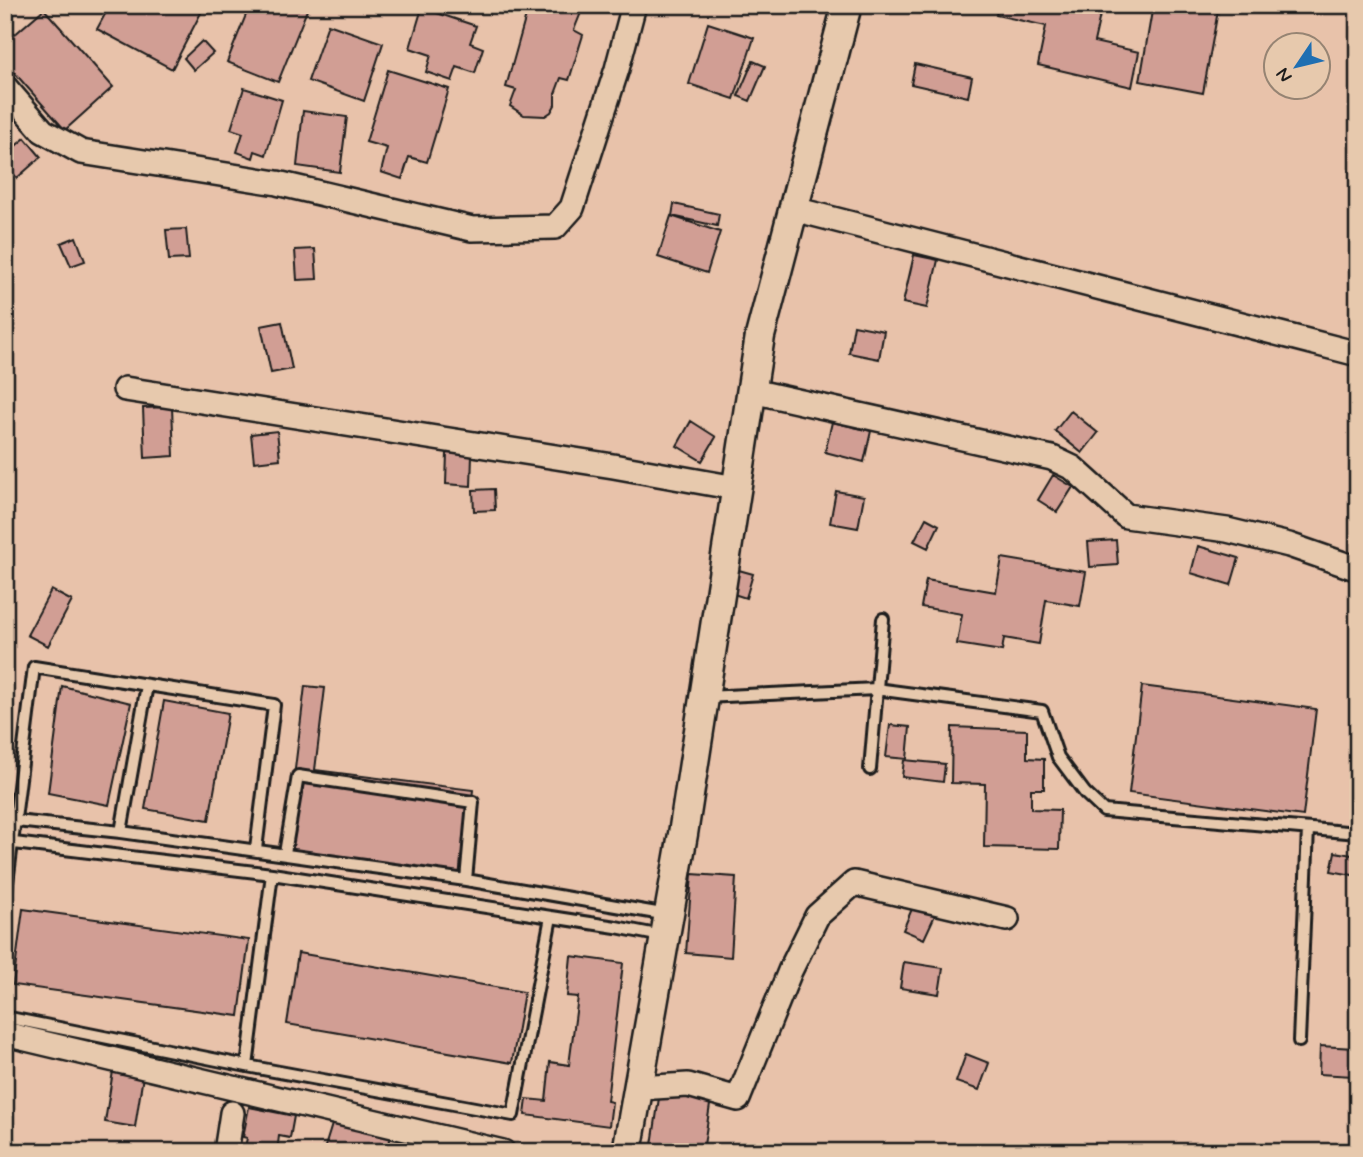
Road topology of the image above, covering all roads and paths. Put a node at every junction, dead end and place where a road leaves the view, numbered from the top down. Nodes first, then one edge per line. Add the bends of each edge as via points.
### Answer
1 (634, 5) edge
2 (848, 5) edge
3 (5, 87) edge
4 (794, 209) junction
5 (1358, 354) edge
6 (125, 389) dead end
7 (752, 391) junction
8 (737, 488) junction
9 (1358, 569) edge
10 (883, 619) dead end
11 (147, 685) junction
12 (876, 689) junction
13 (705, 697) junction
14 (870, 769) dead end
15 (16, 821) junction
16 (1308, 829) junction
17 (121, 832) junction
18 (1358, 833) edge
19 (14, 843) junction
20 (256, 849) junction
21 (285, 853) junction
22 (272, 874) junction
23 (466, 880) junction
24 (5, 899) edge
25 (551, 917) junction
26 (1007, 919) dead end
27 (666, 926) junction
28 (5, 1017) edge
29 (5, 1034) edge
30 (1299, 1041) dead end
31 (247, 1066) junction
32 (638, 1088) junction
33 (232, 1113) dead end
34 (226, 1152) edge
35 (503, 1152) edge
36 (627, 1152) edge

1 - 3 street via 572,208 555,227 472,229 277,183 81,152 43,131
2 - 4 street
4 - 5 street
4 - 7 street via 760,336
6 - 8 street
7 - 8 street
7 - 9 street via 1052,458 1073,468 1126,516 1239,533
8 - 13 street
10 - 12 lane
11 - 15 lane via 34,667
11 - 17 lane
11 - 20 lane via 274,705
12 - 13 lane
12 - 14 lane
12 - 16 lane via 1042,711 1058,757 1104,811
13 - 27 street
15 - 17 lane
15 - 19 lane
16 - 18 lane
16 - 30 lane
17 - 20 lane
19 - 22 lane
19 - 24 lane
20 - 21 lane
21 - 23 lane
21 - 23 lane via 298,776 473,802
22 - 25 lane
22 - 31 lane
23 - 27 lane
25 - 27 lane
25 - 31 lane via 513,1115
26 - 32 street via 854,883 817,916 738,1099 688,1085
27 - 32 street
28 - 31 lane
29 - 35 street
32 - 36 street
33 - 34 street

